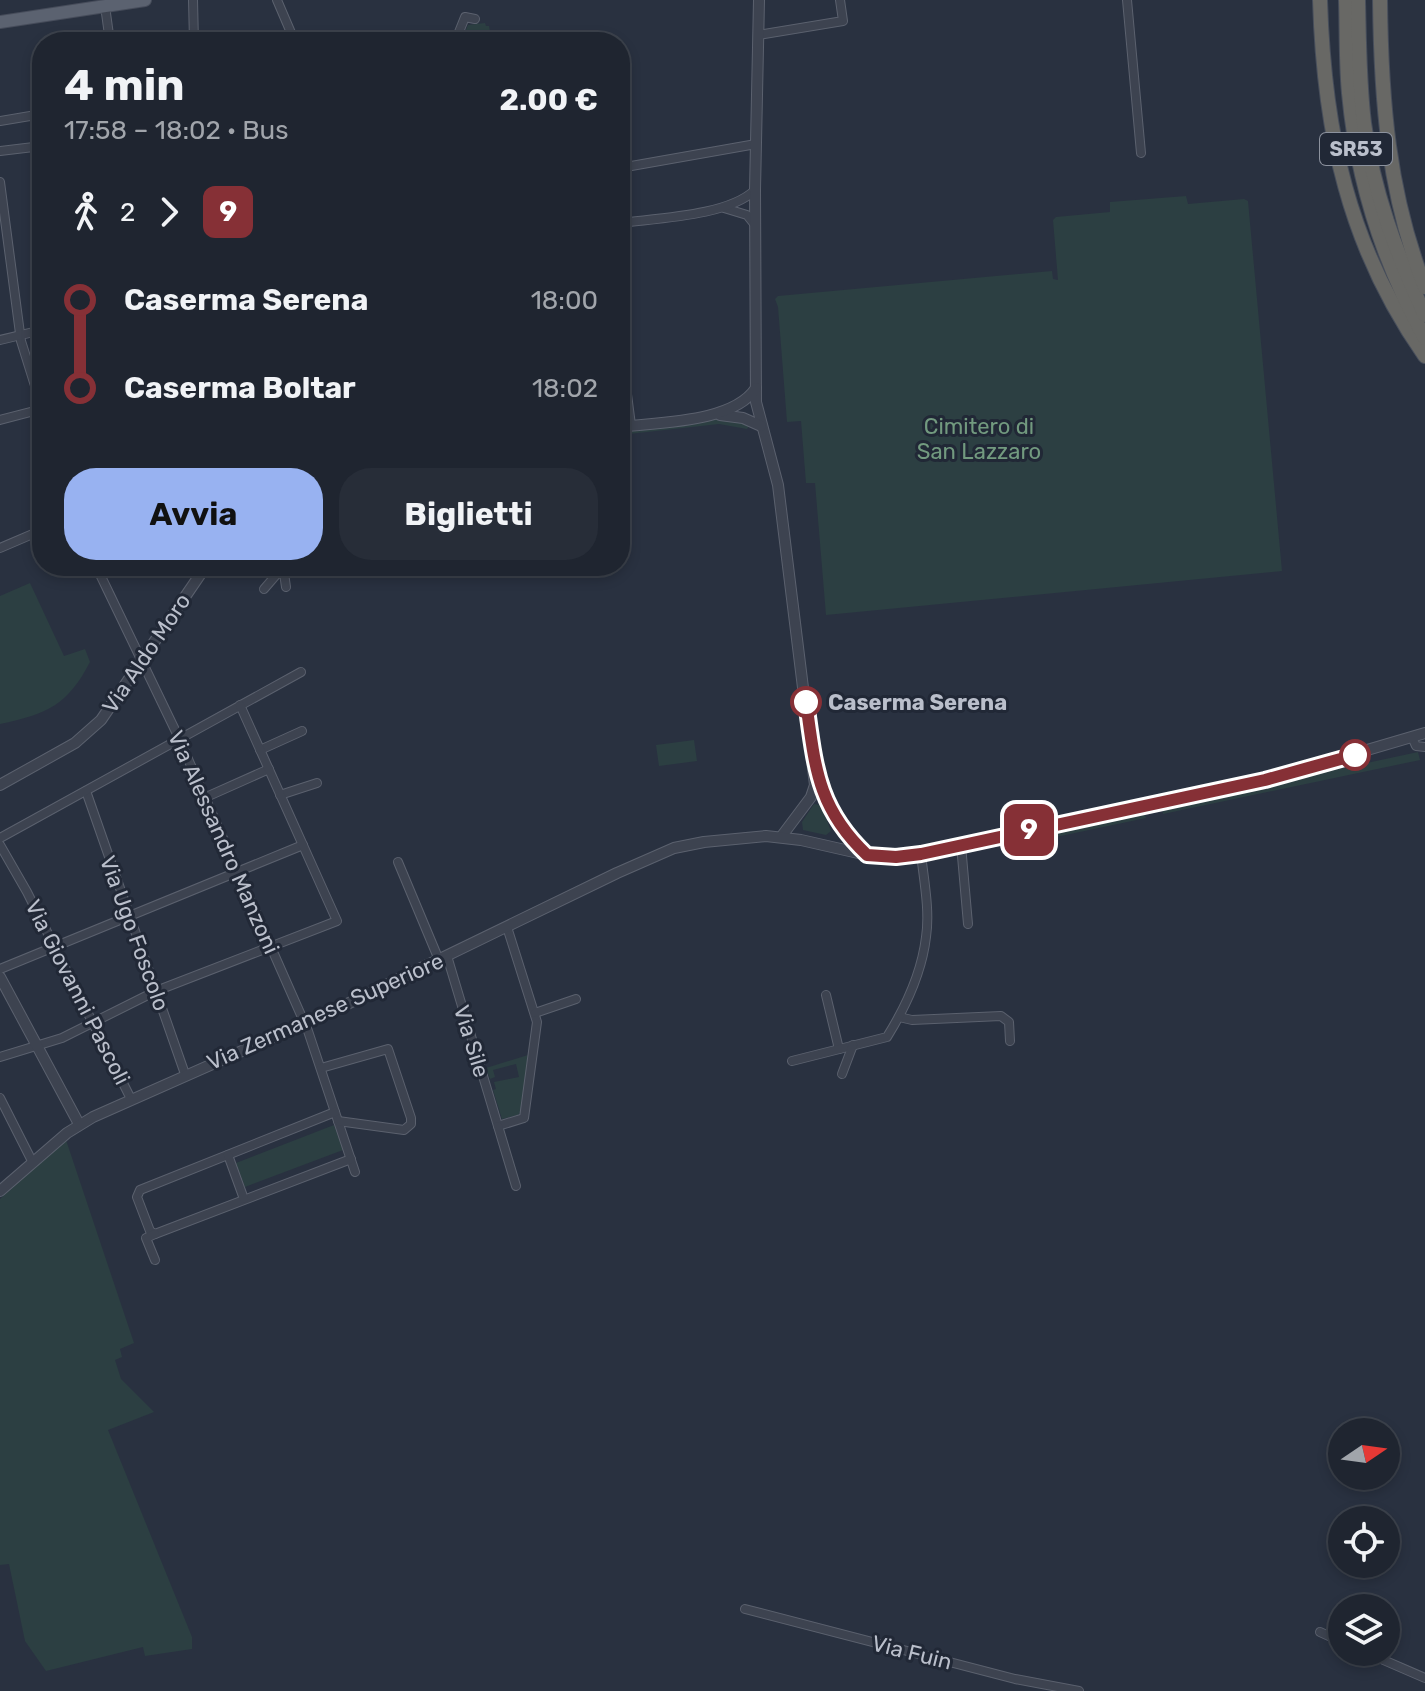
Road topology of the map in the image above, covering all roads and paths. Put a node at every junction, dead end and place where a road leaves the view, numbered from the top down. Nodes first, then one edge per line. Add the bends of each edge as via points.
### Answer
1 (145, 0) edge
2 (193, 0) edge
3 (277, 0) edge
4 (752, 0) edge
5 (759, 0) edge
6 (840, 0) edge
7 (1127, 0) edge
8 (1320, 0) edge
9 (1346, 0) edge
10 (1358, 0) edge
11 (1380, 0) edge
12 (73, 6) edge
13 (105, 6) junction
14 (475, 19) dead end
15 (0, 22) edge
16 (109, 32) edge
17 (194, 32) edge
18 (291, 32) edge
19 (459, 32) edge
20 (758, 35) junction
21 (32, 116) edge
22 (0, 121) edge
23 (756, 144) junction
24 (32, 147) edge
25 (0, 151) edge
26 (1141, 153) dead end
27 (630, 166) edge
28 (0, 182) edge
29 (755, 190) junction
30 (1, 200) edge
31 (723, 208) junction
32 (630, 222) edge
33 (755, 225) junction
34 (4, 246) edge
35 (1412, 288) edge
36 (1425, 315) edge
37 (32, 333) edge
38 (20, 336) junction
39 (1425, 338) edge
40 (0, 340) edge
41 (1425, 356) edge
42 (32, 375) edge
43 (756, 388) junction
44 (742, 403) junction
45 (757, 408) junction
46 (32, 411) edge
47 (714, 415) junction
48 (743, 418) junction
49 (0, 420) edge
50 (630, 426) edge
51 (761, 426) junction
52 (32, 534) edge
53 (0, 548) edge
54 (101, 576) edge
55 (199, 576) edge
56 (275, 576) edge
57 (284, 576) edge
58 (286, 587) dead end
59 (264, 589) dead end
60 (142, 662) junction
61 (301, 672) dead end
62 (240, 705) junction
63 (302, 731) dead end
64 (178, 738) junction
65 (1422, 739) edge
66 (260, 750) junction
67 (814, 765) junction
68 (269, 769) junction
69 (317, 783) dead end
70 (0, 785) edge
71 (86, 791) junction
72 (280, 795) junction
73 (204, 798) junction
74 (835, 815) junction
75 (781, 837) junction
76 (0, 838) edge
77 (0, 845) edge
78 (303, 845) junction
79 (961, 845) junction
80 (826, 846) junction
81 (921, 854) junction
82 (867, 855) junction
83 (398, 862) dead end
84 (237, 870) junction
85 (128, 916) junction
86 (968, 924) dead end
87 (507, 927) junction
88 (56, 948) junction
89 (271, 948) junction
90 (443, 958) junction
91 (0, 969) edge
92 (0, 977) edge
93 (156, 991) junction
94 (826, 995) dead end
95 (576, 999) dead end
96 (535, 1013) junction
97 (899, 1017) junction
98 (93, 1023) junction
99 (305, 1023) junction
100 (1010, 1041) dead end
101 (853, 1045) junction
102 (37, 1047) junction
103 (839, 1049) junction
104 (0, 1057) edge
105 (792, 1061) dead end
106 (321, 1068) junction
107 (185, 1074) junction
108 (842, 1074) dead end
109 (131, 1099) junction
110 (1, 1101) edge
111 (337, 1117) junction
112 (79, 1124) junction
113 (498, 1126) junction
114 (228, 1155) junction
115 (351, 1159) junction
116 (33, 1163) junction
117 (355, 1172) dead end
118 (516, 1186) dead end
119 (0, 1191) edge
120 (244, 1199) junction
121 (155, 1234) junction
122 (155, 1260) dead end
123 (745, 1609) dead end
124 (1320, 1632) dead end
125 (1328, 1636) edge
126 (1397, 1666) edge
127 (1425, 1678) edge
128 (1079, 1691) edge

1 - 13 main road
2 - 17 street
3 - 18 street
4 - 20 street
5 - 20 street
6 - 20 street via 843,21
7 - 26 street
8 - 41 highway via 1327,100 1345,194 1380,284
9 - 35 highway, SR53 via 1349,90 1371,216
10 - 35 highway, SR53 via 1368,146 1383,213
11 - 35 highway via 1382,96
12 - 13 main road
12 - 15 main road
13 - 16 street
14 - 19 street via 465,17
20 - 23 street
21 - 22 street
23 - 27 street
23 - 29 street
24 - 25 street
28 - 30 street
29 - 31 street
29 - 33 street
30 - 34 street
31 - 32 street
31 - 33 street via 747,215
33 - 43 street
34 - 38 street
35 - 36 highway, SR53
35 - 39 highway, SR53
37 - 38 street
38 - 40 street
38 - 42 street
43 - 44 street
43 - 45 street
44 - 45 street
44 - 47 street
45 - 48 street
45 - 51 street
46 - 49 street
47 - 48 street
47 - 50 street
48 - 51 street
51 - 67 street via 778,485
52 - 53 street
54 - 60 street, Via Alessandro Manzoni
55 - 60 street, Via Aldo Moro
56 - 59 street
57 - 58 street
60 - 64 street, Via Alessandro Manzoni
60 - 70 street, Via Aldo Moro via 88,733
61 - 62 street
62 - 64 street
62 - 66 street
63 - 66 street
64 - 71 street
64 - 73 street, Via Alessandro Manzoni
65 - 79 street, Via Zermanese Superiore via 1265,780
66 - 68 street
67 - 74 street
67 - 75 street via 813,794
68 - 72 street
68 - 73 street
69 - 72 street
71 - 76 street
71 - 85 street, Via Ugo Foscolo
72 - 78 street
73 - 84 street, Via Alessandro Manzoni
74 - 80 street via 837,833
74 - 82 street
75 - 80 street, Via Zermanese Superiore
75 - 87 street, Via Zermanese Superiore via 725,839 664,851
77 - 88 street, Via Giovanni Pascoli
78 - 84 street
78 - 89 street via 337,921
79 - 81 street, Via Zermanese Superiore
79 - 86 street
80 - 82 street, Via Zermanese Superiore
81 - 82 street, Via Zermanese Superiore
81 - 97 street via 927,935
83 - 90 street, Via Sile
84 - 85 street
84 - 89 street, Via Alessandro Manzoni
85 - 88 street
85 - 93 street, Via Ugo Foscolo
87 - 90 street, Via Zermanese Superiore
87 - 96 street
88 - 91 street
88 - 98 street, Via Giovanni Pascoli
89 - 93 street
89 - 99 street, Via Alessandro Manzoni
90 - 99 street, Via Zermanese Superiore
90 - 113 street, Via Sile
92 - 102 street
93 - 98 street
93 - 107 street, Via Ugo Foscolo
94 - 103 street
95 - 96 street
96 - 113 street via 524,1118
97 - 100 street via 1001,1016 1009,1022
97 - 101 street via 887,1037
98 - 102 street
98 - 109 street, Via Giovanni Pascoli
99 - 106 street, Via Alessandro Manzoni
99 - 107 street, Via Zermanese Superiore
101 - 103 street
101 - 108 street
102 - 104 street
102 - 112 street
103 - 105 street
106 - 111 street, Via Alessandro Manzoni
106 - 111 street via 388,1049 411,1124 404,1130
107 - 109 street, Via Zermanese Superiore
109 - 112 street, Via Zermanese Superiore
110 - 116 street
111 - 114 street
111 - 115 street, Via Alessandro Manzoni
112 - 116 street, Via Zermanese Superiore
113 - 118 street, Via Sile
114 - 120 street
114 - 121 street via 140,1190 137,1197
115 - 117 street, Via Alessandro Manzoni
115 - 120 street
116 - 119 street, Via Zermanese Superiore
120 - 121 street
121 - 122 street via 146,1238
123 - 128 street, Via Fuin
124 - 125 street
126 - 127 street

